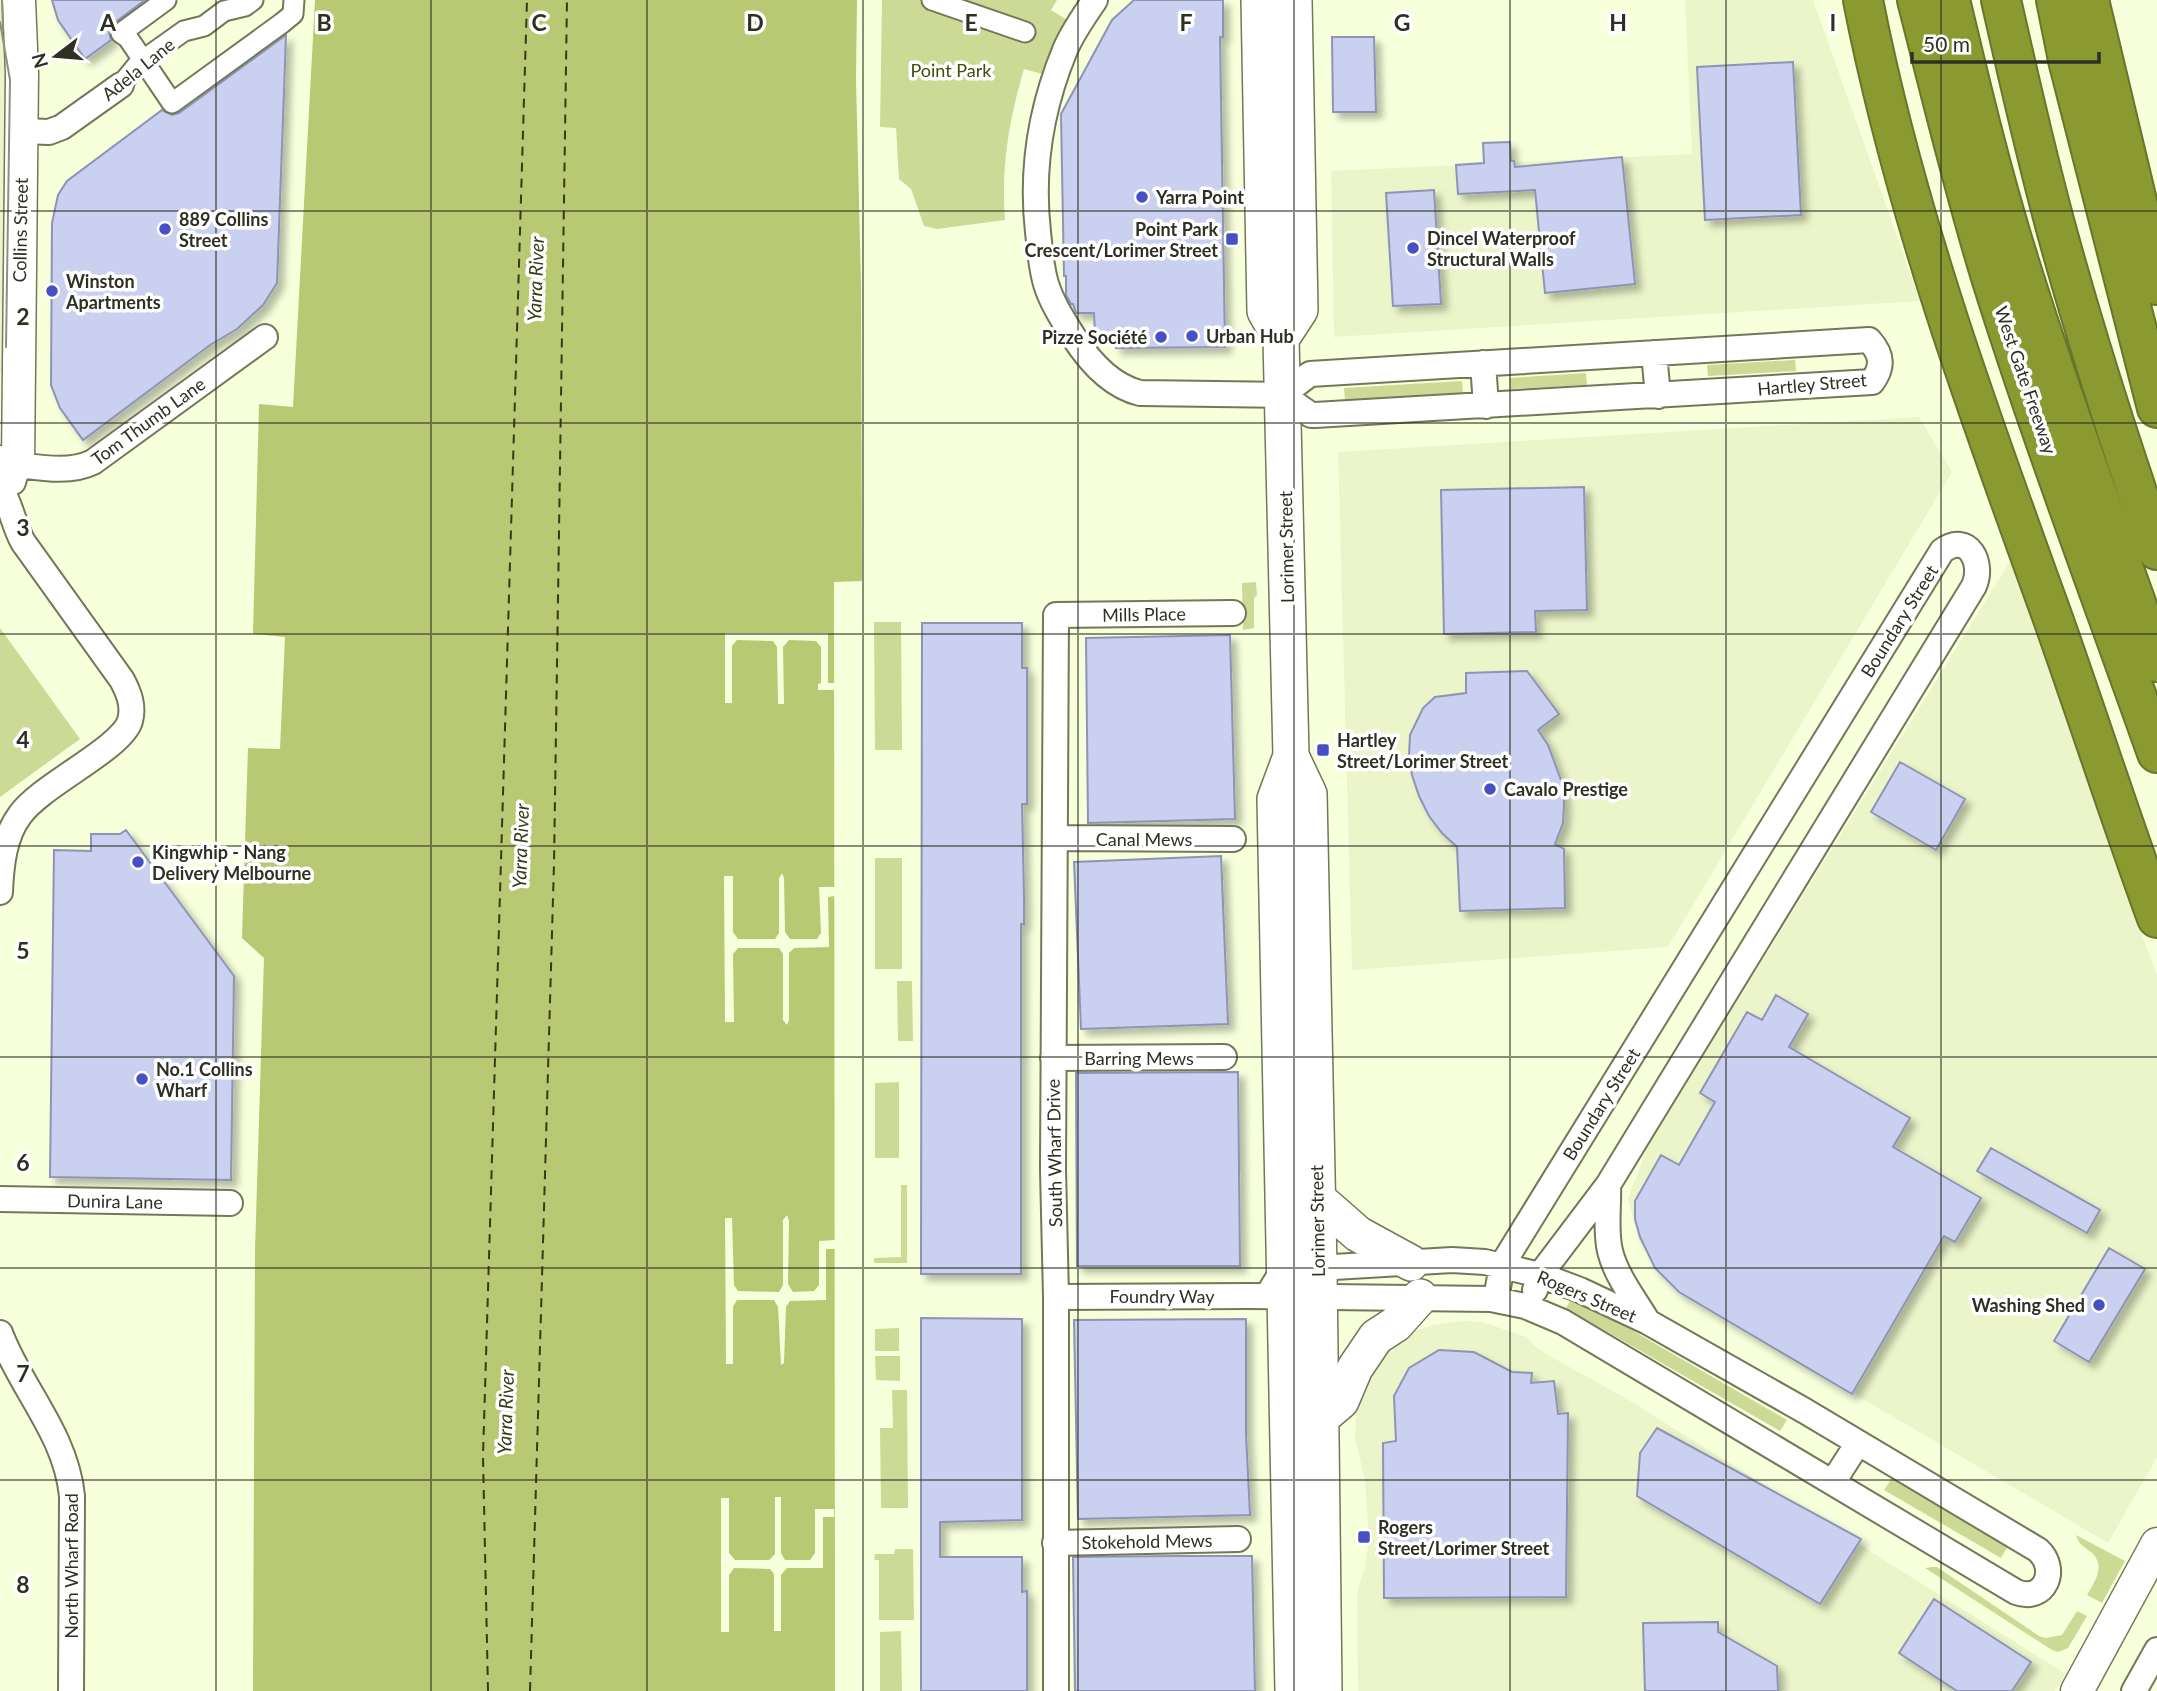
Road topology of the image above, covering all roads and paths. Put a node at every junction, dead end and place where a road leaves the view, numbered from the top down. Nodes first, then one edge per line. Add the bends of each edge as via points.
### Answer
1 (19, 0) edge
2 (166, 0) edge
3 (253, 0) edge
4 (294, 0) edge
5 (932, 0) edge
6 (1095, 0) edge
7 (1259, 0) edge
8 (1294, 0) edge
9 (1863, 0) edge
10 (1887, 0) edge
11 (1917, 0) edge
12 (1950, 0) edge
13 (2001, 0) edge
14 (2056, 0) edge
15 (2089, 0) edge
16 (2113, 0) edge
17 (1025, 32) dead end
18 (143, 60) junction
19 (121, 85) joint
20 (22, 131) junction
21 (2157, 205) edge
22 (2157, 285) edge
23 (265, 337) dead end
24 (1281, 339) junction
25 (1654, 353) junction
26 (1483, 363) junction
27 (1282, 395) junction
28 (1658, 396) junction
29 (1486, 406) junction
30 (9, 408) edge
31 (2157, 408) edge
32 (7, 479) edge
33 (2157, 550) edge
34 (1233, 613) dead end
35 (1056, 615) joint
36 (2157, 663) edge
37 (2157, 753) edge
38 (1291, 756) junction
39 (1055, 838) junction
40 (1233, 839) dead end
41 (2157, 845) edge
42 (2, 855) edge
43 (0, 892) edge
44 (2157, 918) edge
45 (1224, 1057) dead end
46 (1053, 1058) junction
47 (1608, 1185) junction
48 (1317, 1198) junction
49 (0, 1199) edge
50 (230, 1203) dead end
51 (1410, 1263) junction
52 (1502, 1265) junction
53 (1540, 1275) junction
54 (1319, 1283) junction
55 (1278, 1288) junction
56 (1056, 1297) junction
57 (1420, 1297) junction
58 (1496, 1299) junction
59 (1530, 1307) junction
60 (1648, 1322) junction
61 (0, 1332) edge
62 (1321, 1418) junction
63 (1858, 1443) junction
64 (1833, 1482) junction
65 (1238, 1539) dead end
66 (1055, 1543) junction
67 (2157, 1544) edge
68 (2157, 1650) edge
69 (71, 1691) edge
70 (1056, 1691) edge
71 (1293, 1691) edge
72 (1324, 1691) edge
73 (2077, 1691) edge
74 (2134, 1691) edge

1 - 20 street, Collins Street
2 - 18 street via 121,33
3 - 18 street, Adela Lane via 224,11 204,26 184,31
4 - 18 street via 293,14 172,103
5 - 17 street
6 - 27 street via 1066,48 1052,84 1037,158 1034,201 1041,265 1053,301 1097,367 1122,387 1140,393
7 - 24 main road, Lorimer Street via 1265,311
8 - 24 main road via 1300,310
9 - 44 highway via 1918,220 1956,342
10 - 41 highway via 1933,183 1990,377
11 - 37 highway, West Gate Freeway via 1991,276
12 - 36 highway via 2018,260
13 - 33 highway via 2058,238
14 - 31 highway
15 - 22 highway
16 - 21 highway
18 - 19 street, Adela Lane
19 - 20 street, Adela Lane via 62,127
20 - 30 street, Collins Street
23 - 32 street, Tom Thumb Lane via 92,463
24 - 27 main road, Lorimer Street
25 - 26 street, Hartley Street
25 - 28 street
25 - 28 street, Hartley Street via 1870,340 1879,351 1880,372 1872,382
26 - 27 street, Hartley Street via 1310,374
26 - 29 street
27 - 29 street, Hartley Street via 1311,415
27 - 38 main road, Lorimer Street
28 - 29 street, Hartley Street
30 - 32 street, Collins Street
32 - 42 street, Collins Street via 12,519 23,542 118,673 131,705 130,721 119,738 24,809
34 - 35 street, Mills Place
35 - 39 street, South Wharf Drive
38 - 48 main road, Lorimer Street via 1309,794
38 - 55 main road, Lorimer Street via 1275,799
39 - 40 street, Canal Mews
39 - 46 street, South Wharf Drive
42 - 43 street, Collins Street
45 - 46 street, Barring Mews
46 - 56 street, South Wharf Drive
47 - 52 street, Boundary Street via 1974,586 1977,565 1965,546 1953,545 1942,551
47 - 53 street, Boundary Street
47 - 60 street via 1609,1250
48 - 51 main road via 1357,1234
48 - 54 main road, Lorimer Street
49 - 50 street, Dunira Lane
51 - 52 street, Rogers Street
51 - 54 street, Rogers Street
52 - 53 street, Rogers Street
52 - 58 street, Boundary Street
53 - 59 street, Boundary Street
53 - 60 street, Rogers Street
54 - 55 street, Rogers Street
54 - 57 street, Rogers Street
54 - 62 main road, Lorimer Street
55 - 56 street, Foundry Way
55 - 71 main road, Lorimer Street
56 - 66 street, South Wharf Drive
57 - 58 street, Rogers Street
57 - 62 main road via 1376,1337 1355,1368 1341,1401
58 - 59 street, Rogers Street
59 - 64 street, Rogers Street via 1563,1322
60 - 63 street, Rogers Street
61 - 69 street, North Wharf Road via 50,1424 70,1478
62 - 72 main road, Lorimer Street
63 - 64 street
63 - 64 street, Rogers Street via 2038,1550 2049,1568 2043,1585 2029,1595 2016,1592
65 - 66 street, Stokehold Mews
66 - 70 street, South Wharf Drive
67 - 73 street
68 - 74 street

